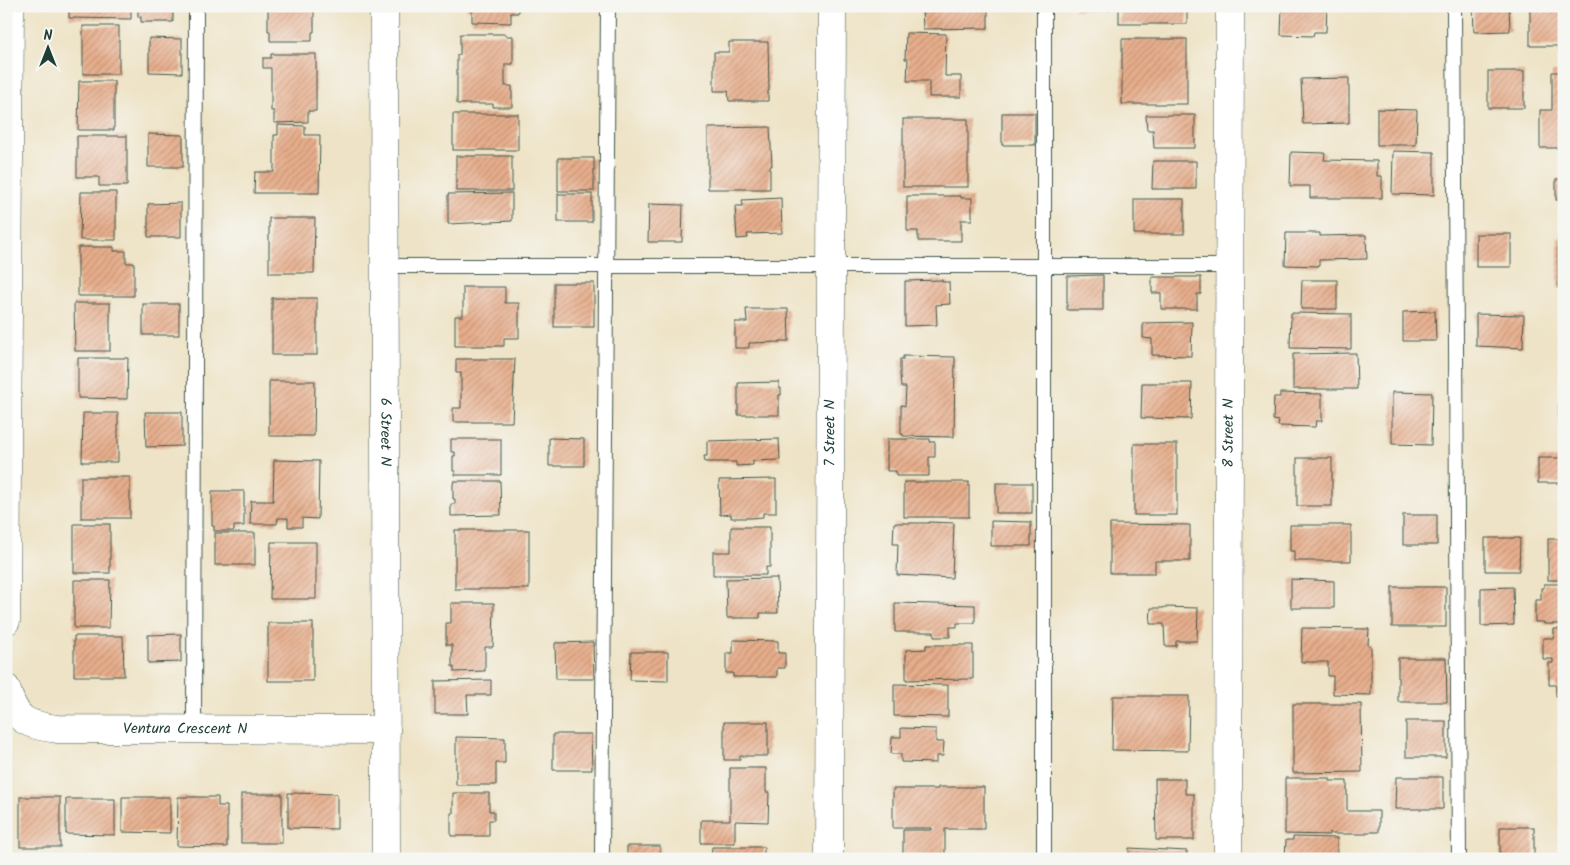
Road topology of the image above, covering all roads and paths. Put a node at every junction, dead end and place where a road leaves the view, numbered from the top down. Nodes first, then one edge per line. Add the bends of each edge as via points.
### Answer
1 (10, 6) edge
2 (196, 6) edge
3 (384, 6) edge
4 (608, 6) edge
5 (832, 6) edge
6 (1044, 6) edge
7 (1230, 6) edge
8 (1454, 6) edge
9 (7, 123) edge
10 (385, 266) junction
11 (607, 266) junction
12 (832, 266) junction
13 (1045, 266) junction
14 (1229, 266) junction
15 (7, 315) edge
16 (6, 622) edge
17 (6, 688) edge
18 (194, 730) junction
19 (386, 730) junction
20 (386, 859) edge
21 (602, 859) edge
22 (829, 859) edge
23 (1044, 859) edge
24 (1228, 859) edge
25 (1459, 859) edge

1 - 9 street
2 - 18 lane
3 - 10 street, 6 Street N
4 - 11 lane
5 - 12 street, 7 Street N
6 - 13 lane
7 - 14 street, 8 Street N
8 - 25 lane
9 - 15 street
10 - 11 lane
10 - 19 street, 6 Street N
11 - 12 lane
11 - 21 lane
12 - 13 lane
12 - 22 street, 7 Street N
13 - 14 lane
13 - 23 lane
14 - 24 street, 8 Street N
15 - 16 street
17 - 18 street, Ventura Crescent N via 17,715 35,726
18 - 19 street, Ventura Crescent N
19 - 20 street, 6 Street N

